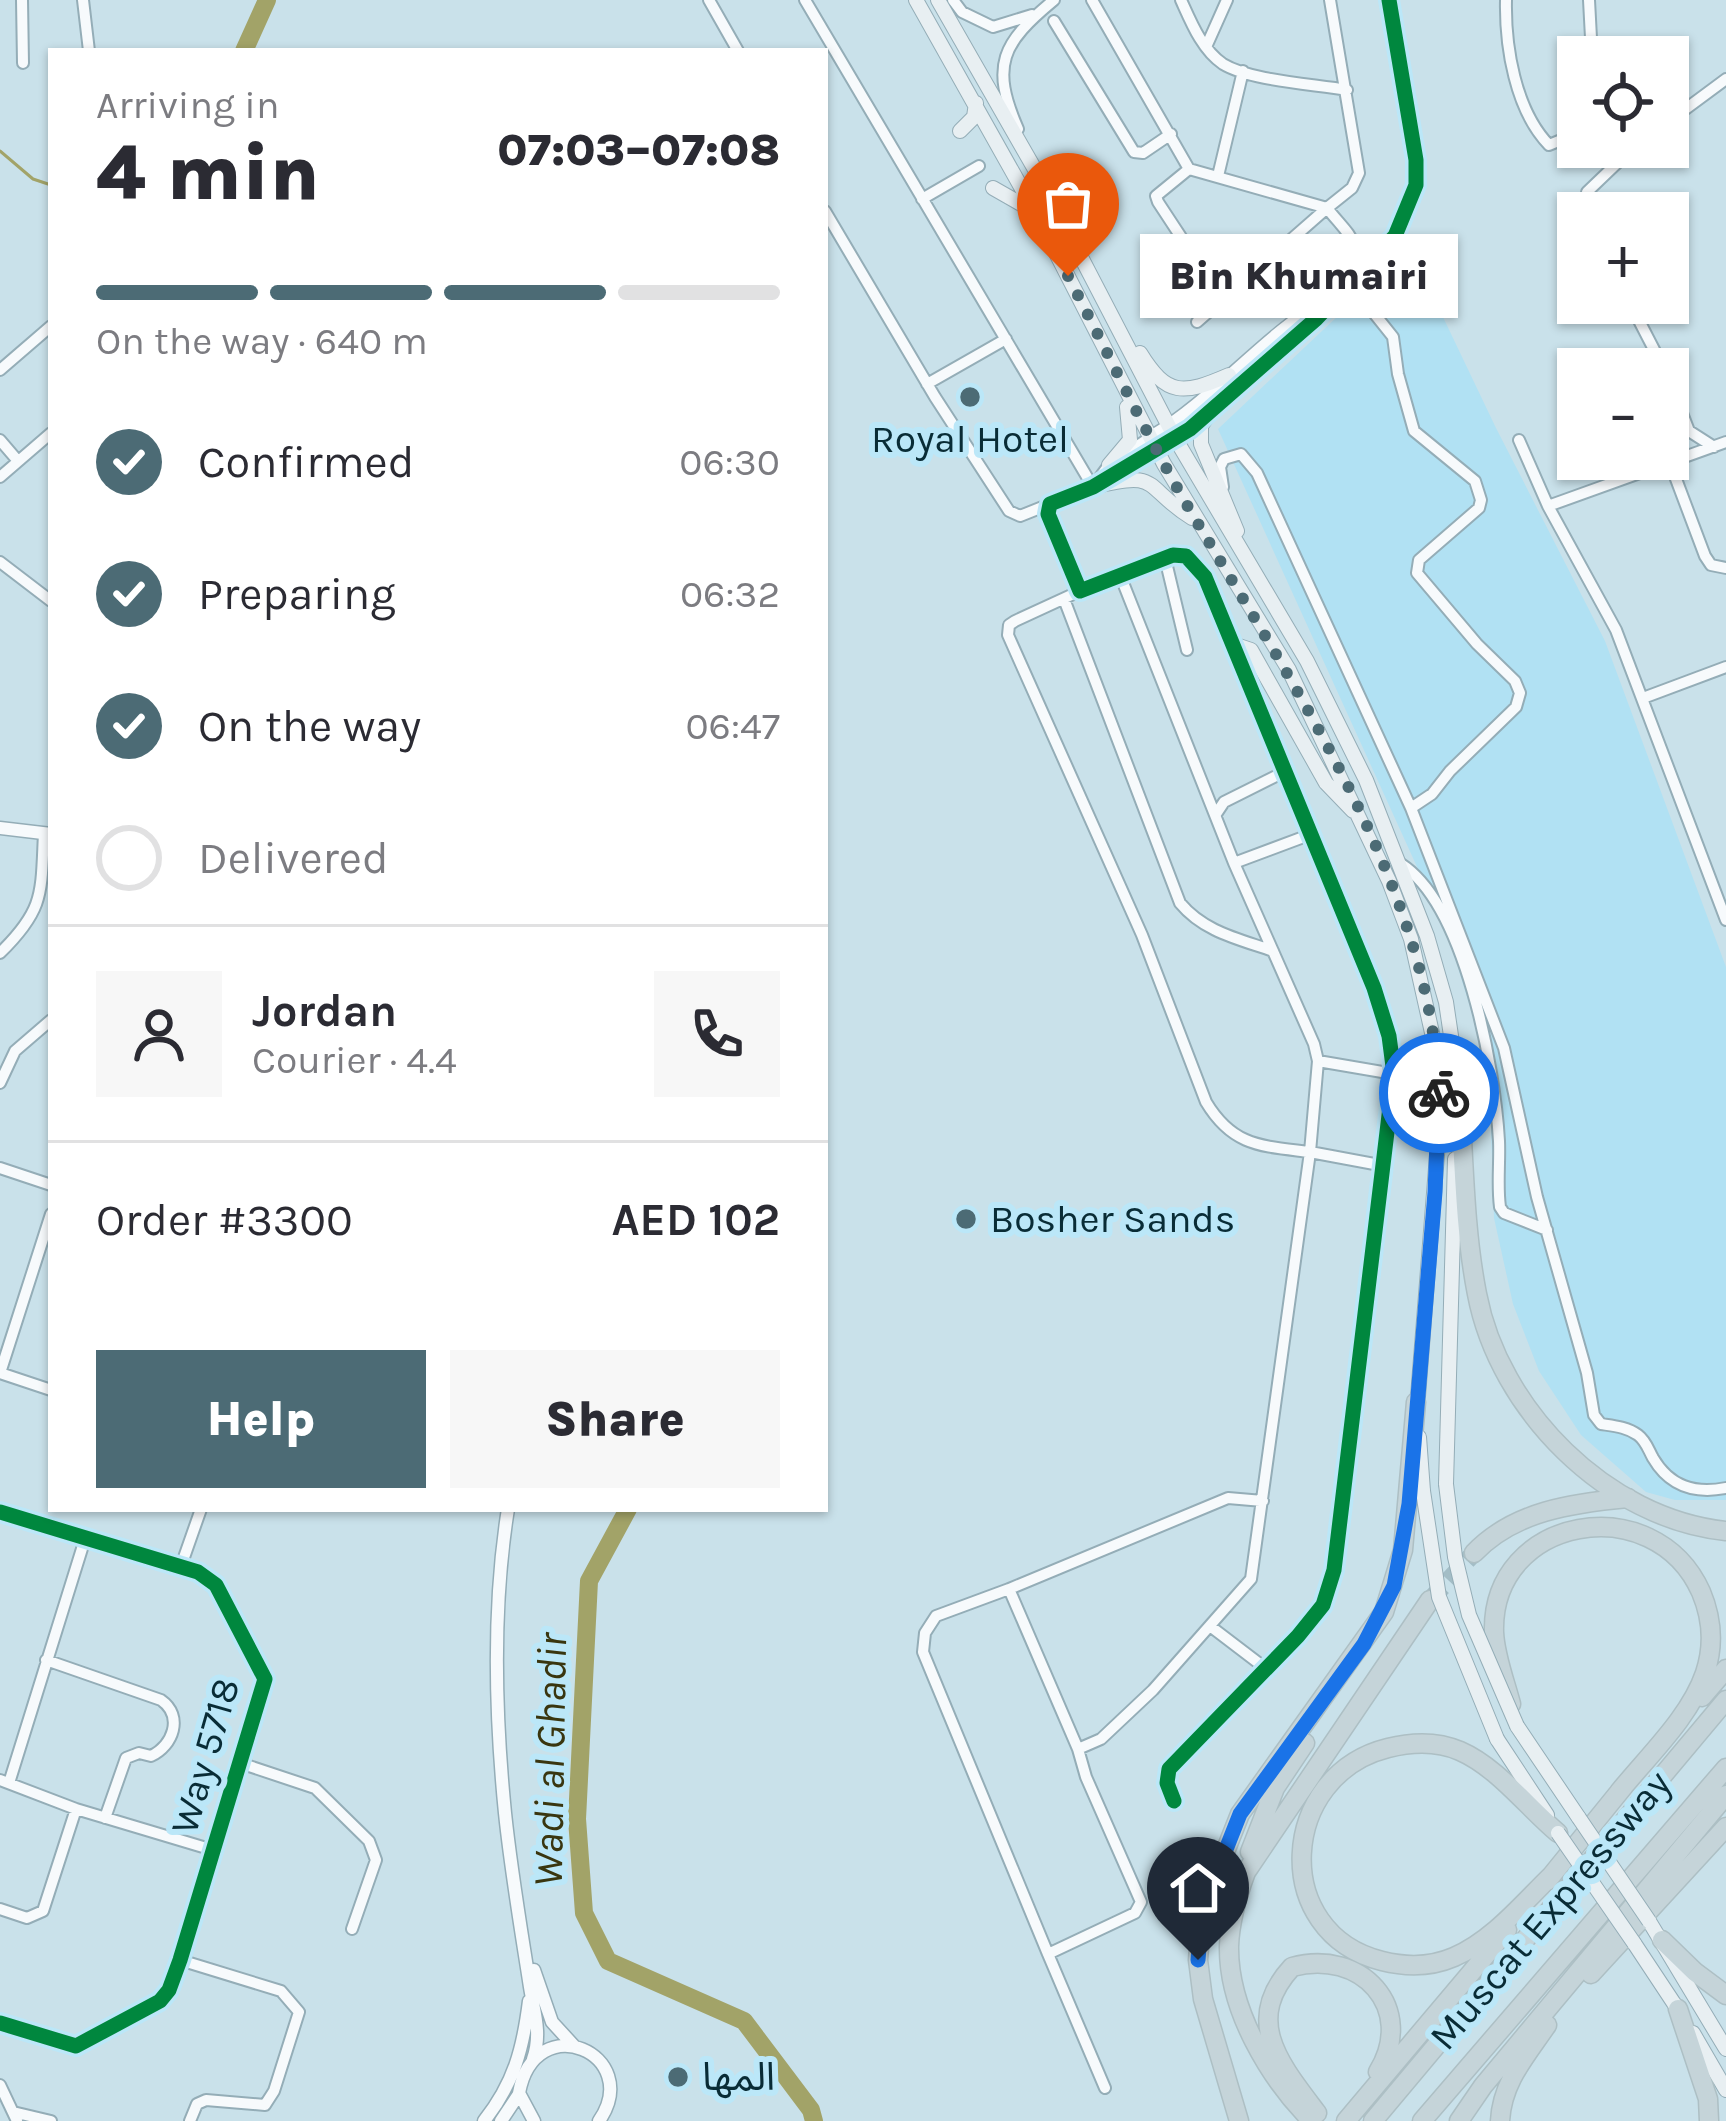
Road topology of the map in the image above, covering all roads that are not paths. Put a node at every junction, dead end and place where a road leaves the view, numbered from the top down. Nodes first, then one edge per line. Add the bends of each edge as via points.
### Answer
1 (22, 0) edge
2 (83, 0) edge
3 (709, 0) edge
4 (805, 0) edge
5 (916, 0) edge
6 (938, 0) edge
7 (953, 0) edge
8 (1054, 0) edge
9 (1092, 0) edge
10 (1181, 0) edge
11 (1227, 0) edge
12 (1330, 0) edge
13 (1393, 0) edge
14 (1506, 0) edge
15 (1589, 0) edge
16 (1041, 11) junction
17 (1054, 21) dead end
18 (1591, 36) edge
19 (1206, 47) junction
20 (89, 48) edge
21 (736, 48) edge
22 (827, 48) edge
23 (831, 56) edge
24 (23, 63) dead end
25 (1243, 71) junction
26 (1726, 79) edge
27 (1347, 90) junction
28 (976, 103) junction
29 (1689, 106) edge
30 (960, 131) dead end
31 (1171, 134) junction
32 (1557, 142) edge
33 (979, 166) dead end
34 (1612, 168) edge
35 (1189, 169) junction
36 (1218, 176) junction
37 (1040, 180) junction
38 (993, 188) dead end
39 (1587, 192) edge
40 (922, 199) junction
41 (1327, 208) junction
42 (1035, 212) junction
43 (828, 216) edge
44 (1097, 286) junction
45 (1345, 286) junction
46 (1223, 301) junction
47 (1197, 322) dead end
48 (48, 329) edge
49 (1006, 339) junction
50 (1116, 368) junction
51 (0, 370) edge
52 (1228, 375) junction
53 (927, 384) junction
54 (1209, 414) junction
55 (1689, 431) edge
56 (1172, 432) junction
57 (48, 436) edge
58 (0, 440) edge
59 (1519, 440) dead end
60 (1154, 443) junction
61 (1720, 445) edge
62 (1689, 456) edge
63 (18, 461) junction
64 (1109, 465) junction
65 (0, 477) edge
66 (1622, 480) edge
67 (1676, 480) edge
68 (1093, 487) junction
69 (1225, 502) junction
70 (1050, 504) junction
71 (1548, 506) junction
72 (1200, 527) junction
73 (1165, 558) junction
74 (0, 562) edge
75 (1726, 568) edge
76 (1120, 575) junction
77 (1258, 580) junction
78 (1080, 591) junction
79 (48, 599) edge
80 (1064, 599) junction
81 (1233, 644) junction
82 (1187, 650) dead end
83 (1726, 667) edge
84 (1643, 698) junction
85 (1284, 772) junction
86 (1411, 808) junction
87 (1359, 815) junction
88 (1219, 823) junction
89 (0, 828) edge
90 (48, 834) edge
91 (1309, 835) junction
92 (1234, 863) junction
93 (1401, 864) junction
94 (1726, 920) edge
95 (1274, 951) junction
96 (0, 952) edge
97 (48, 1023) edge
98 (1318, 1061) junction
99 (1394, 1074) junction
100 (1458, 1075) junction
101 (0, 1083) edge
102 (1310, 1152) junction
103 (1385, 1166) junction
104 (0, 1168) edge
105 (48, 1184) edge
106 (1537, 1197) junction
107 (1517, 1217) junction
108 (1546, 1230) junction
109 (45, 1256) edge
110 (0, 1373) edge
111 (48, 1389) edge
112 (1416, 1402) junction
113 (1726, 1488) edge
114 (1628, 1498) junction
115 (1263, 1501) junction
116 (0, 1512) edge
117 (201, 1512) edge
118 (507, 1512) edge
119 (1726, 1531) edge
120 (85, 1539) junction
121 (1402, 1550) junction
122 (1474, 1553) tunnel mouth
123 (181, 1566) junction
124 (1009, 1589) junction
125 (1430, 1600) tunnel mouth
126 (1210, 1626) junction
127 (46, 1660) junction
128 (1726, 1669) edge
129 (1268, 1671) junction
130 (1726, 1700) edge
131 (1517, 1726) junction
132 (1078, 1749) junction
133 (240, 1763) junction
134 (1726, 1768) edge
135 (5, 1782) edge
136 (1619, 1792) junction
137 (1726, 1795) edge
138 (1174, 1801) dead end
139 (76, 1809) junction
140 (1726, 1814) edge
141 (105, 1818) junction
142 (1726, 1827) edge
143 (1558, 1833) junction
144 (213, 1850) junction
145 (1246, 1873) junction
146 (1552, 1875) junction
147 (1670, 1886) junction
148 (0, 1909) edge
149 (352, 1929) dead end
150 (1662, 1940) junction
151 (525, 1946) junction
152 (1048, 1954) junction
153 (180, 1960) junction
154 (530, 1988) junction
155 (1726, 1995) edge
156 (1678, 2008) junction
157 (1558, 2011) junction
158 (0, 2023) edge
159 (574, 2046) junction
160 (1726, 2049) edge
161 (533, 2059) junction
162 (0, 2085) edge
163 (1105, 2088) dead end
164 (1726, 2090) edge
165 (519, 2093) junction
166 (15, 2116) edge
167 (1463, 2118) edge
168 (1319, 2120) edge
169 (1347, 2120) edge
170 (51, 2121) edge
171 (190, 2121) edge
172 (484, 2121) edge
173 (501, 2121) edge
174 (534, 2121) edge
175 (599, 2121) edge
176 (1239, 2121) edge
177 (1373, 2121) edge
178 (1422, 2121) edge
179 (1500, 2121) edge
180 (1709, 2121) edge

1 - 24 street
2 - 20 street
3 - 21 street
4 - 22 street
5 - 28 main road
6 - 37 main road
7 - 16 street via 993,27
8 - 16 street
9 - 31 street
10 - 19 street
11 - 19 street
12 - 27 street
13 - 45 street via 1417,185 1395,236
14 - 32 street via 1514,72 1539,134 1549,145
15 - 18 street
16 - 37 street via 1011,40 1001,78
17 - 31 street via 1134,152
19 - 25 street
23 - 40 street
25 - 27 street
25 - 36 street
26 - 29 street
27 - 41 street via 1359,173
28 - 30 main road
28 - 42 main road
31 - 35 street
33 - 40 street
34 - 39 street
35 - 36 street
35 - 46 street via 1156,196
36 - 41 street
37 - 44 main road
38 - 42 main road
40 - 49 street
41 - 45 street via 1358,248
41 - 46 street
42 - 50 main road
43 - 53 street
44 - 52 main road via 1158,380 1190,389
44 - 56 main road
45 - 52 street
45 - 54 street
45 - 86 street via 1393,337 1414,431 1479,490 1479,508 1419,560 1417,573 1520,693 1516,707
46 - 47 street
48 - 51 street
49 - 53 street
49 - 68 street
50 - 60 main road
50 - 64 main road via 1132,430
52 - 56 street
53 - 70 street via 1009,511 1020,516
54 - 56 street
54 - 69 main road via 1199,435
55 - 61 street
56 - 60 street
56 - 77 main road
57 - 63 street
58 - 63 street
59 - 71 street
60 - 64 street
60 - 68 street
60 - 72 main road
61 - 62 street
63 - 65 street
64 - 68 street
66 - 71 street
67 - 75 street via 1705,556
68 - 70 street
68 - 72 main road via 1148,481
69 - 77 main road
69 - 86 street via 1220,467 1241,454 1257,473
70 - 78 street
71 - 84 street
72 - 87 main road via 1288,670
73 - 76 street
73 - 81 street via 1186,556 1204,577
73 - 82 street
74 - 79 street
76 - 78 street
76 - 88 street
77 - 93 main road via 1307,661
78 - 80 street
80 - 95 street via 1180,903 1212,930
80 - 102 street via 1015,621 1008,635 1142,935 1206,1102 1236,1137
81 - 85 street
81 - 87 main road via 1251,650 1326,783
83 - 84 street
84 - 94 street
85 - 88 street via 1223,802
85 - 91 street
86 - 106 street via 1504,1048
87 - 112 main road via 1412,939 1437,1054 1440,1117
88 - 92 street
89 - 90 street
90 - 96 street via 41,896 30,923
91 - 92 street
91 - 99 street via 1374,988
92 - 95 street
93 - 100 main road via 1446,1002
93 - 107 street via 1430,890 1468,979 1490,1055 1500,1207
95 - 98 street
97 - 101 street via 15,1051
98 - 99 street
98 - 102 street
99 - 103 street
100 - 114 highway via 1477,1296 1489,1332 1550,1435
100 - 131 main road, bridge via 1446,1484 1469,1615
102 - 103 street
102 - 115 street
103 - 129 street via 1334,1570 1323,1606
104 - 105 street
106 - 107 street
106 - 108 street
107 - 108 street
108 - 113 street via 1594,1415 1643,1438 1674,1484
109 - 110 street
110 - 111 street
112 - 121 highway
112 - 143 main road, bridge via 1439,1597 1497,1739
114 - 119 highway
114 - 122 highway via 1538,1514
115 - 124 street via 1228,1498
115 - 126 street via 1251,1579
116 - 120 street, Way 5718
117 - 123 street
118 - 151 street via 499,1743
120 - 123 street, Way 5718
120 - 127 street
121 - 145 highway via 1388,1614 1275,1788
121 - 176 highway via 1384,1612 1240,1814 1202,1910 1202,2000
123 - 133 street, Way 5718 via 216,1586 263,1671
124 - 132 street
124 - 152 street via 936,1616 922,1652
125 - 145 highway
126 - 129 street
126 - 132 street via 1101,1739
127 - 135 street
127 - 141 street via 161,1700 172,1712 167,1746 122,1765
128 - 136 highway
129 - 138 street via 1169,1769
130 - 177 highway, Muscat Expressway
131 - 136 highway via 1494,1630 1520,1562 1546,1541 1596,1526 1623,1527 1667,1548 1705,1602 1710,1653 1693,1699
131 - 150 main road, bridge
132 - 152 street via 1141,1902 1135,1913
133 - 144 street, Way 5718
133 - 149 street via 315,1789 368,1841 376,1860
134 - 178 highway, Muscat Expressway
135 - 139 street
136 - 146 highway
137 - 167 highway
139 - 141 street
139 - 148 street via 43,1911 27,1918
140 - 147 highway
141 - 144 street
142 - 147 highway
143 - 146 highway via 1479,1761 1415,1743 1369,1754 1332,1780 1306,1822 1300,1858 1308,1897 1338,1940 1370,1958 1410,1965 1435,1964 1475,1945
143 - 156 main road, bridge
144 - 153 street, Way 5718
145 - 168 highway via 1229,1948 1244,2017 1291,2100
146 - 169 highway
147 - 157 highway
150 - 155 highway
150 - 160 main road
151 - 154 street
151 - 159 street via 552,2022
152 - 163 street
153 - 158 street, Way 5718 via 160,2002 86,2043
153 - 171 street via 281,1991 299,2012 269,2101 206,2100
154 - 161 street via 538,2032
154 - 172 street via 518,2066
156 - 164 main road
156 - 180 highway
157 - 167 highway
157 - 179 highway via 1512,2075
159 - 161 street
159 - 175 street via 607,2072 610,2097
161 - 165 street
162 - 166 street
165 - 173 street
165 - 174 street
166 - 170 street
168 - 169 highway via 1273,2050 1268,2012 1292,1966 1329,1961 1357,1970 1380,1996 1391,2035 1384,2062

